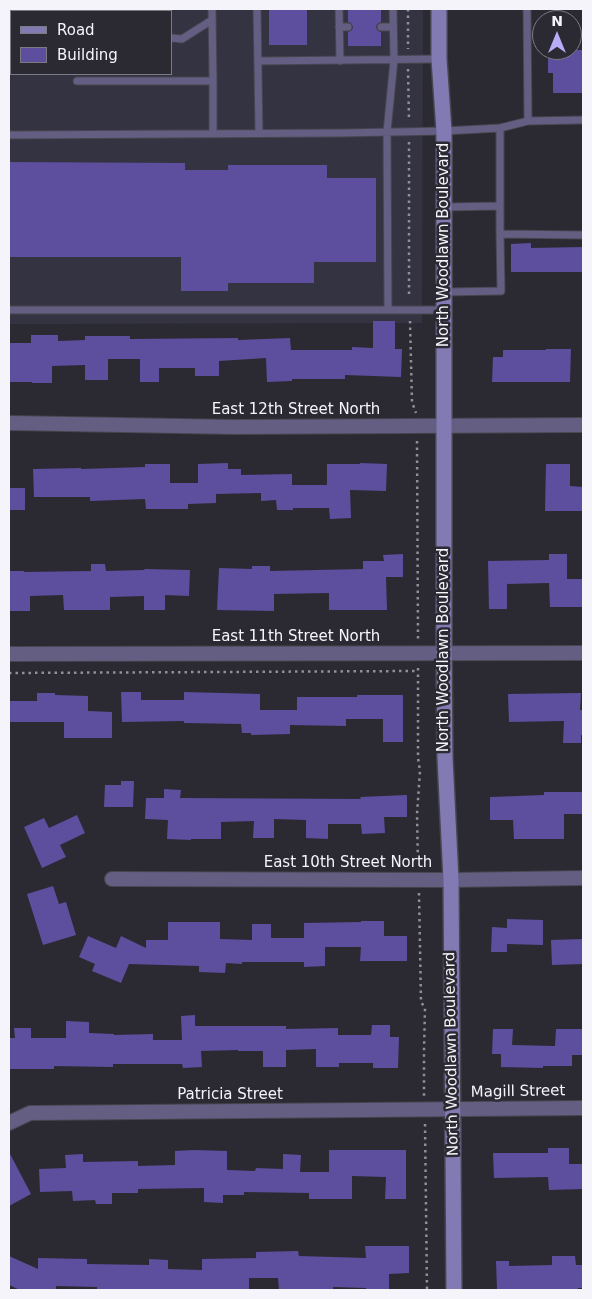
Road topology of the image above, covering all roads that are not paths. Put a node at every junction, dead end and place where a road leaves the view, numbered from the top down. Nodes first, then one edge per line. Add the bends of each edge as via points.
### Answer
1 (212, 9) edge
2 (257, 9) edge
3 (339, 9) edge
4 (392, 9) edge
5 (439, 9) edge
6 (527, 9) edge
7 (212, 20) junction
8 (339, 27) junction
9 (348, 27) dead end
10 (381, 27) dead end
11 (393, 27) junction
12 (172, 38) edge
13 (440, 59) junction
14 (394, 60) junction
15 (258, 61) junction
16 (340, 61) junction
17 (77, 81) dead end
18 (212, 81) junction
19 (583, 120) edge
20 (528, 121) junction
21 (500, 128) junction
22 (444, 131) junction
23 (387, 132) junction
24 (213, 134) junction
25 (259, 134) junction
26 (9, 135) edge
27 (500, 206) junction
28 (444, 207) junction
29 (500, 234) junction
30 (583, 235) edge
31 (444, 292) junction
32 (9, 310) edge
33 (388, 310) junction
34 (443, 310) junction
35 (9, 423) edge
36 (583, 425) edge
37 (443, 426) junction
38 (583, 652) edge
39 (444, 653) junction
40 (9, 654) edge
41 (583, 878) edge
42 (112, 879) dead end
43 (451, 880) junction
44 (583, 1108) edge
45 (453, 1109) junction
46 (9, 1123) edge
47 (454, 1290) edge

1 - 7 lane
2 - 15 lane
3 - 8 lane
4 - 11 lane
5 - 13 main road, North Woodlawn Boulevard
6 - 20 lane
7 - 12 lane via 182,38
7 - 18 lane
8 - 9 lane
8 - 16 lane
10 - 11 lane
11 - 14 lane
13 - 14 lane
13 - 22 main road, North Woodlawn Boulevard
14 - 16 lane
14 - 23 lane
15 - 16 lane
15 - 25 lane
17 - 18 lane
18 - 24 lane
19 - 20 lane
20 - 21 lane
21 - 22 lane
21 - 27 lane
22 - 23 lane
22 - 28 main road, North Woodlawn Boulevard
23 - 25 lane
23 - 33 lane
24 - 25 lane
24 - 26 lane
27 - 28 lane
27 - 29 lane
28 - 31 main road, North Woodlawn Boulevard
29 - 30 lane
29 - 31 lane via 501,291
31 - 34 main road, North Woodlawn Boulevard
32 - 33 lane
33 - 34 lane
34 - 37 main road, North Woodlawn Boulevard
35 - 37 street, East 12th Street North
36 - 37 street, East 12th Street North
37 - 39 main road, North Woodlawn Boulevard
38 - 39 street, East 11th Street North
39 - 40 street, East 11th Street North
39 - 43 main road, North Woodlawn Boulevard
41 - 43 street, East 10th Street North
42 - 43 street, East 10th Street North
43 - 45 main road, North Woodlawn Boulevard
44 - 45 street, Magill Street
45 - 46 street, Patricia Street via 30,1113
45 - 47 main road, North Woodlawn Boulevard

